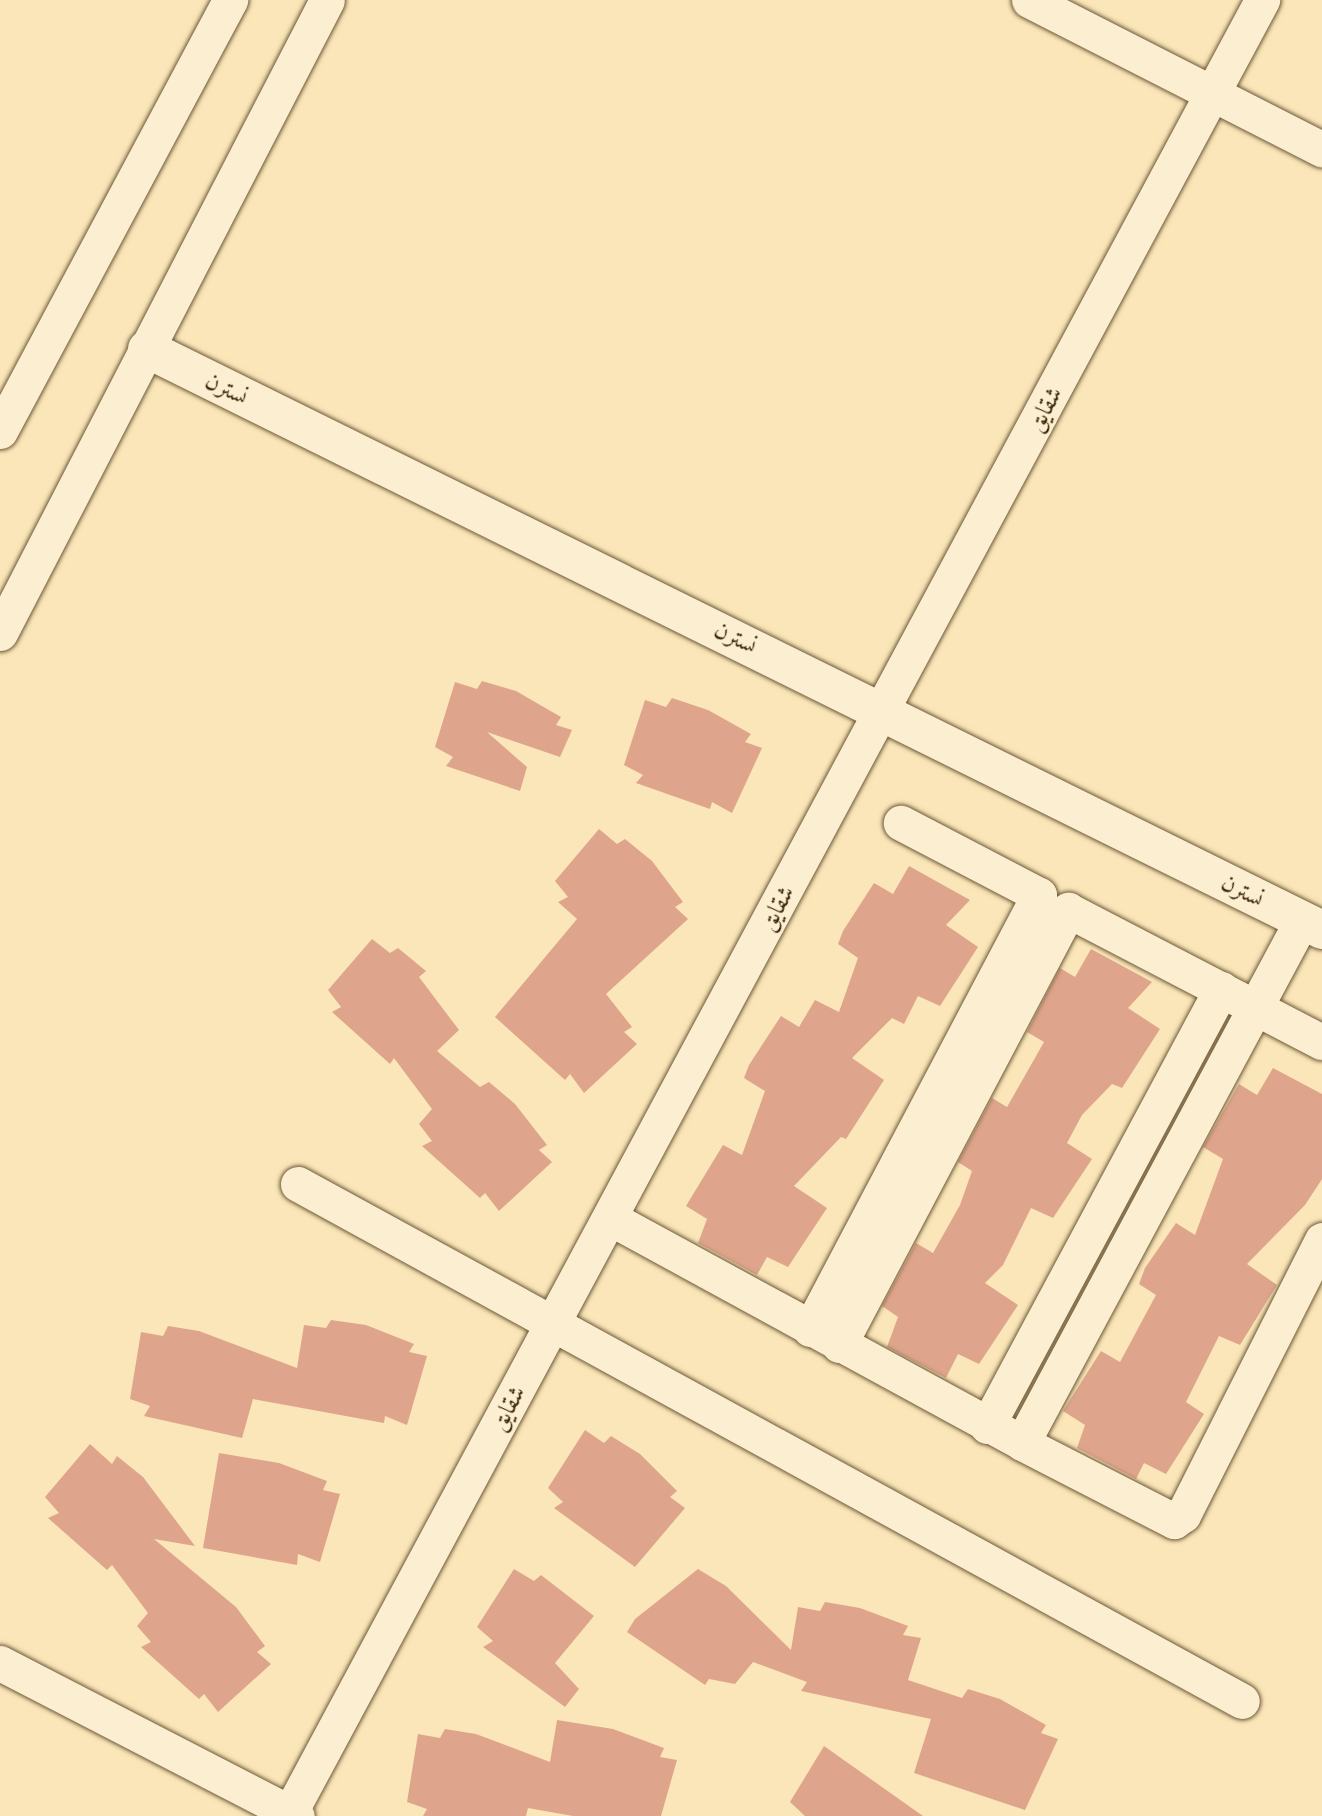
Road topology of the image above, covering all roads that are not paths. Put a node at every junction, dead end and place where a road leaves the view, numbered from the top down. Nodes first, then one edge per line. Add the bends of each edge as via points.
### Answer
1 (230, 0) edge
2 (327, 0) edge
3 (1029, 0) edge
4 (1262, 0) edge
5 (1214, 93) junction
6 (1322, 149) edge
7 (147, 349) junction
8 (0, 431) edge
9 (0, 634) edge
10 (883, 709) junction
11 (901, 823) dead end
12 (1054, 903) junction
13 (1312, 925) edge
14 (1221, 989) junction
15 (1256, 1007) junction
16 (1322, 1042) edge
17 (298, 1184) dead end
18 (610, 1218) junction
19 (1322, 1240) edge
20 (553, 1323) junction
21 (824, 1337) junction
22 (987, 1426) junction
23 (1023, 1443) junction
24 (0, 1662) edge
25 (1242, 1701) dead end
26 (292, 1815) edge

1 - 8 street
2 - 7 street
3 - 5 street
4 - 5 street, شقایق
5 - 6 street
5 - 10 street, شقایق
7 - 9 street
7 - 10 street, نسترن
10 - 13 street, نسترن
10 - 18 street, شقایق
11 - 12 street
12 - 14 street
12 - 21 street
13 - 15 street
14 - 15 street
14 - 22 street
15 - 16 street
15 - 23 street
17 - 20 street
18 - 20 street, شقایق
18 - 21 street
19 - 23 street via 1183,1515 1174,1521
20 - 25 street
20 - 26 street, شقایق
21 - 22 street
22 - 23 street
24 - 26 street

